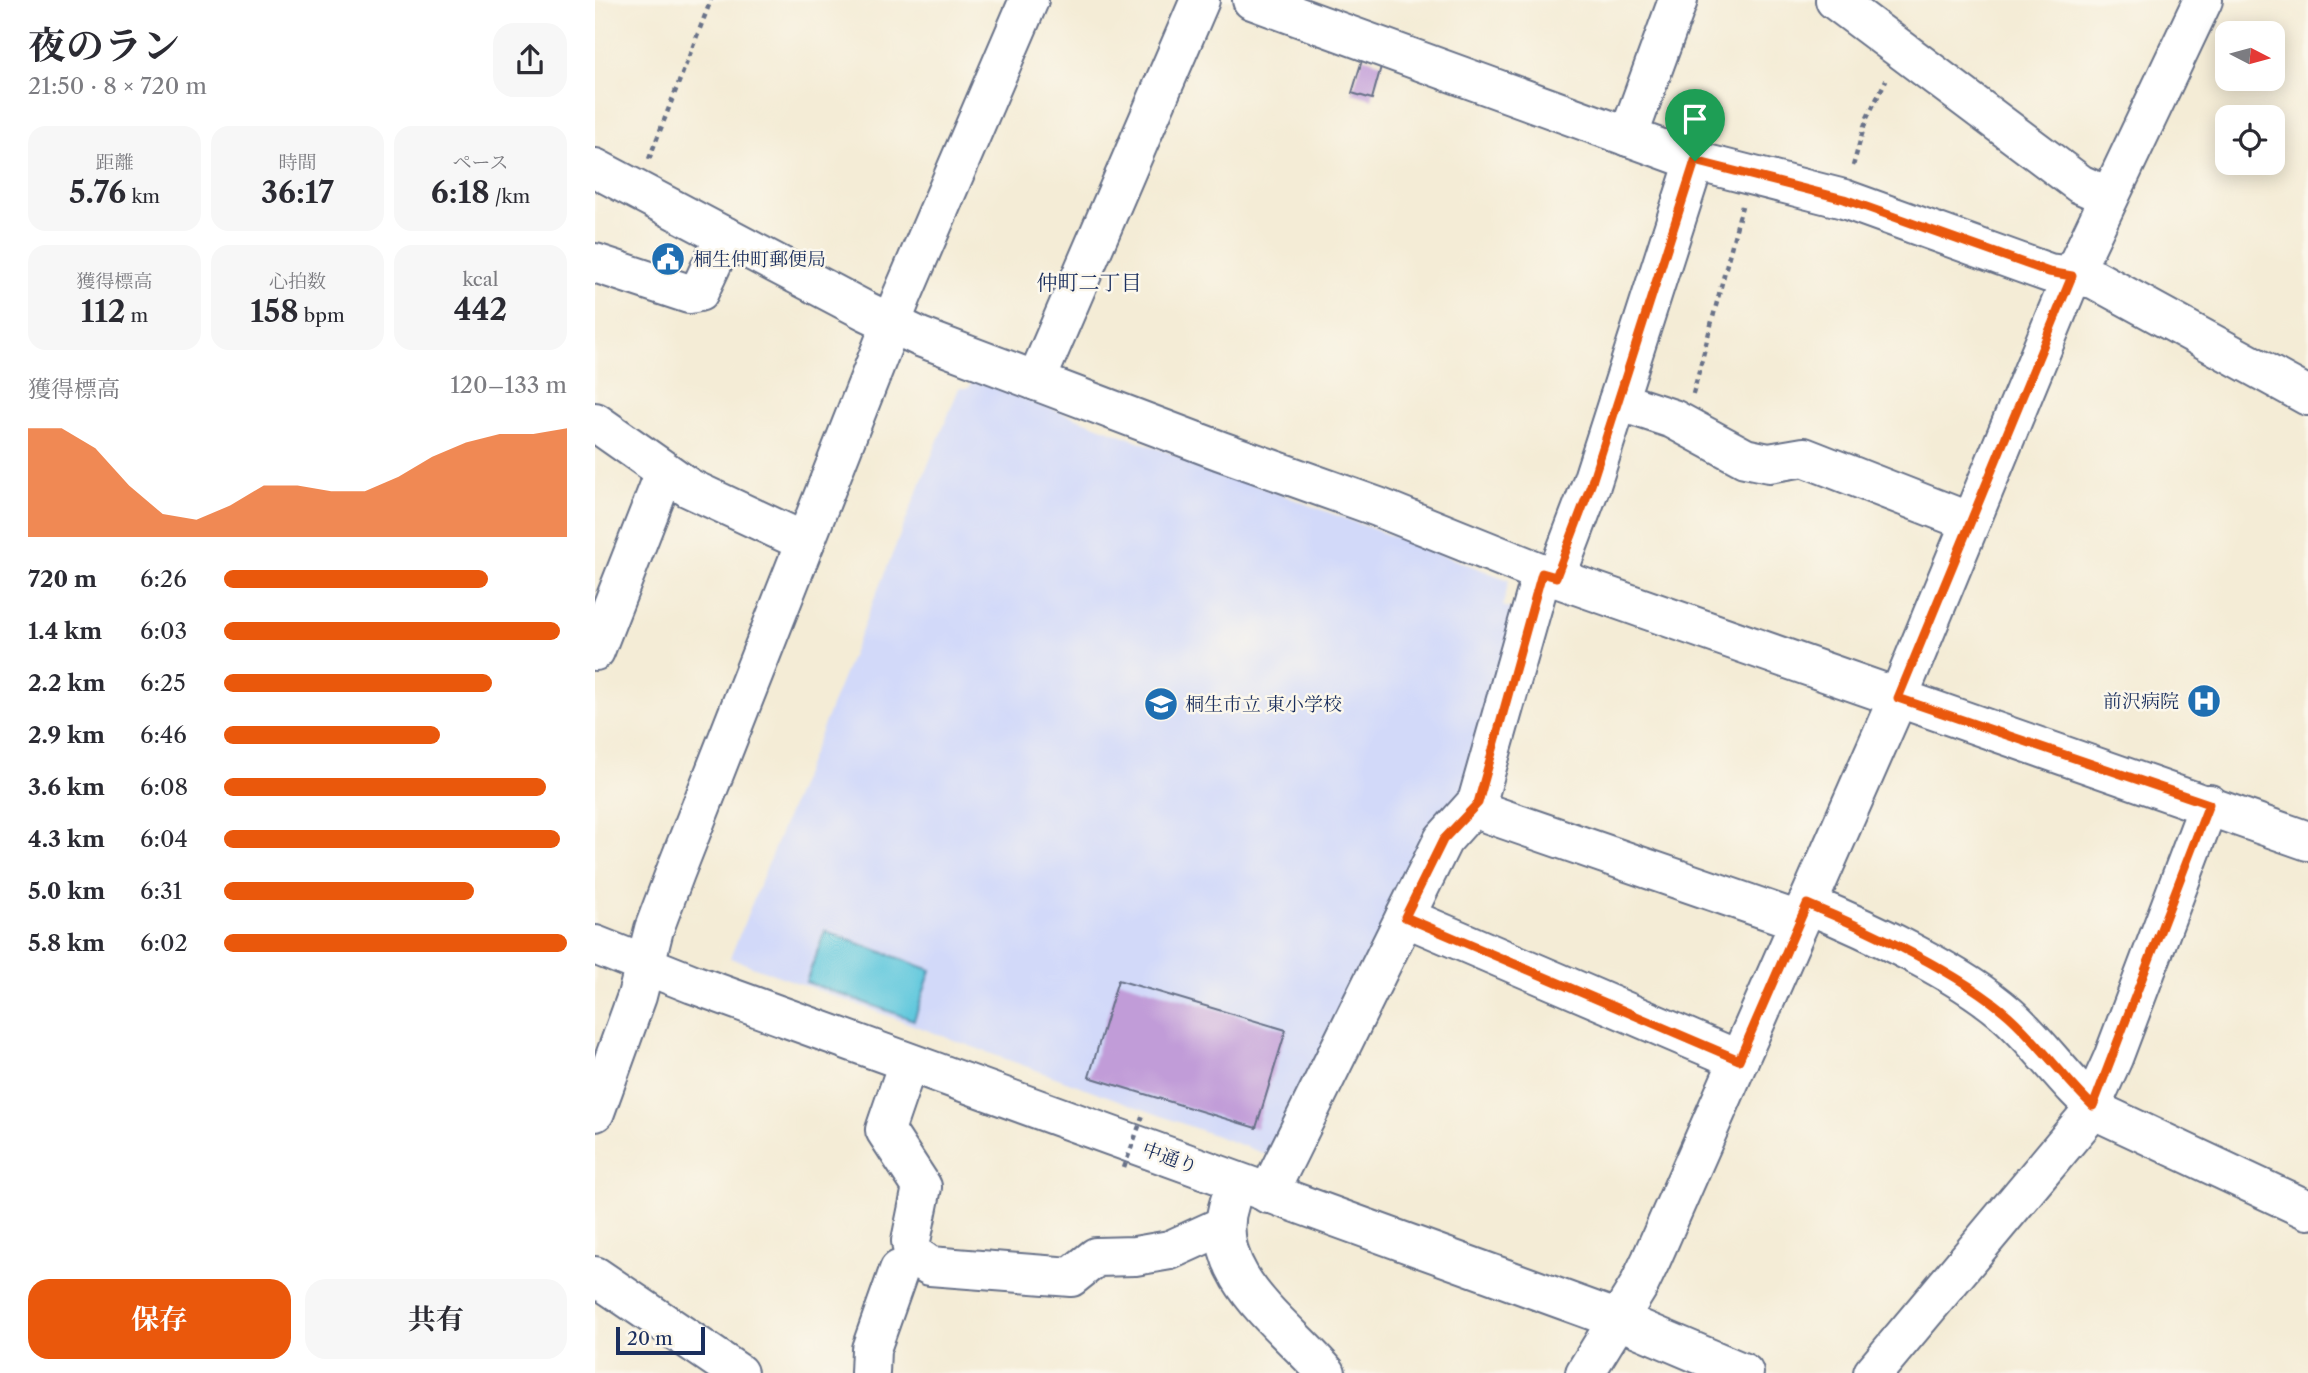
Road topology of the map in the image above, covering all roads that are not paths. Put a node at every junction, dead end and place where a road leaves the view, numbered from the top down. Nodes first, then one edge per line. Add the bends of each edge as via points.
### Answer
1 (1029, 0) edge
2 (1200, 0) edge
3 (1252, 0) edge
4 (1678, 0) edge
5 (1835, 0) edge
6 (2203, 0) edge
7 (1628, 137) junction
8 (1695, 161) junction
9 (595, 168) edge
10 (2109, 197) junction
11 (725, 236) junction
12 (595, 263) edge
13 (2072, 276) junction
14 (891, 324) junction
15 (1036, 381) junction
16 (2308, 396) edge
17 (1618, 401) junction
18 (595, 422) edge
19 (665, 472) junction
20 (1970, 522) junction
21 (805, 542) junction
22 (1549, 575) junction
23 (595, 651) edge
24 (1898, 698) junction
25 (1478, 803) junction
26 (2209, 804) junction
27 (2308, 841) edge
28 (1803, 912) junction
29 (1405, 917) junction
30 (595, 946) edge
31 (645, 964) junction
32 (1739, 1060) junction
33 (908, 1063) junction
34 (2093, 1106) junction
35 (595, 1112) edge
36 (1252, 1188) junction
37 (2308, 1210) edge
38 (1225, 1225) junction
39 (899, 1270) dead end
40 (595, 1276) edge
41 (1619, 1320) junction
42 (738, 1373) edge
43 (870, 1373) edge
44 (1326, 1373) edge
45 (1585, 1373) edge
46 (1744, 1373) edge
47 (1873, 1373) edge

1 - 14 street
2 - 15 street
3 - 7 street
4 - 7 street
5 - 10 street via 2080,184
6 - 10 street
7 - 8 street
8 - 13 street via 1844,199 2049,272
8 - 17 street
9 - 11 street
10 - 13 street
11 - 12 street via 699,292 688,295
11 - 14 street
13 - 16 street via 2104,283
13 - 20 street
14 - 15 street
14 - 21 street
15 - 22 street
17 - 20 street via 1685,425 1745,458 1769,463 1804,457
17 - 22 street
18 - 19 street
19 - 21 street via 701,494
19 - 23 street
20 - 24 street
21 - 31 street via 675,873
22 - 24 street
22 - 25 street
24 - 26 street
24 - 28 street
25 - 28 street via 1489,814
25 - 29 street via 1443,840
26 - 27 street
26 - 34 street
28 - 32 street
28 - 34 street via 1905,951 1990,1000 2030,1035
29 - 32 street
29 - 36 street
30 - 31 street, 中通り
31 - 33 street, 中通り
31 - 35 street
32 - 41 street via 1651,1260
33 - 36 street, 中通り
33 - 38 street via 885,1130 922,1187 911,1241 913,1254 930,1266 1071,1277 1096,1257 1170,1250
34 - 37 street
34 - 47 street
36 - 38 street
36 - 41 street, 中通り
38 - 44 street via 1232,1259 1247,1287
39 - 43 street via 871,1349
40 - 42 street
41 - 45 street
41 - 46 street, 中通り

